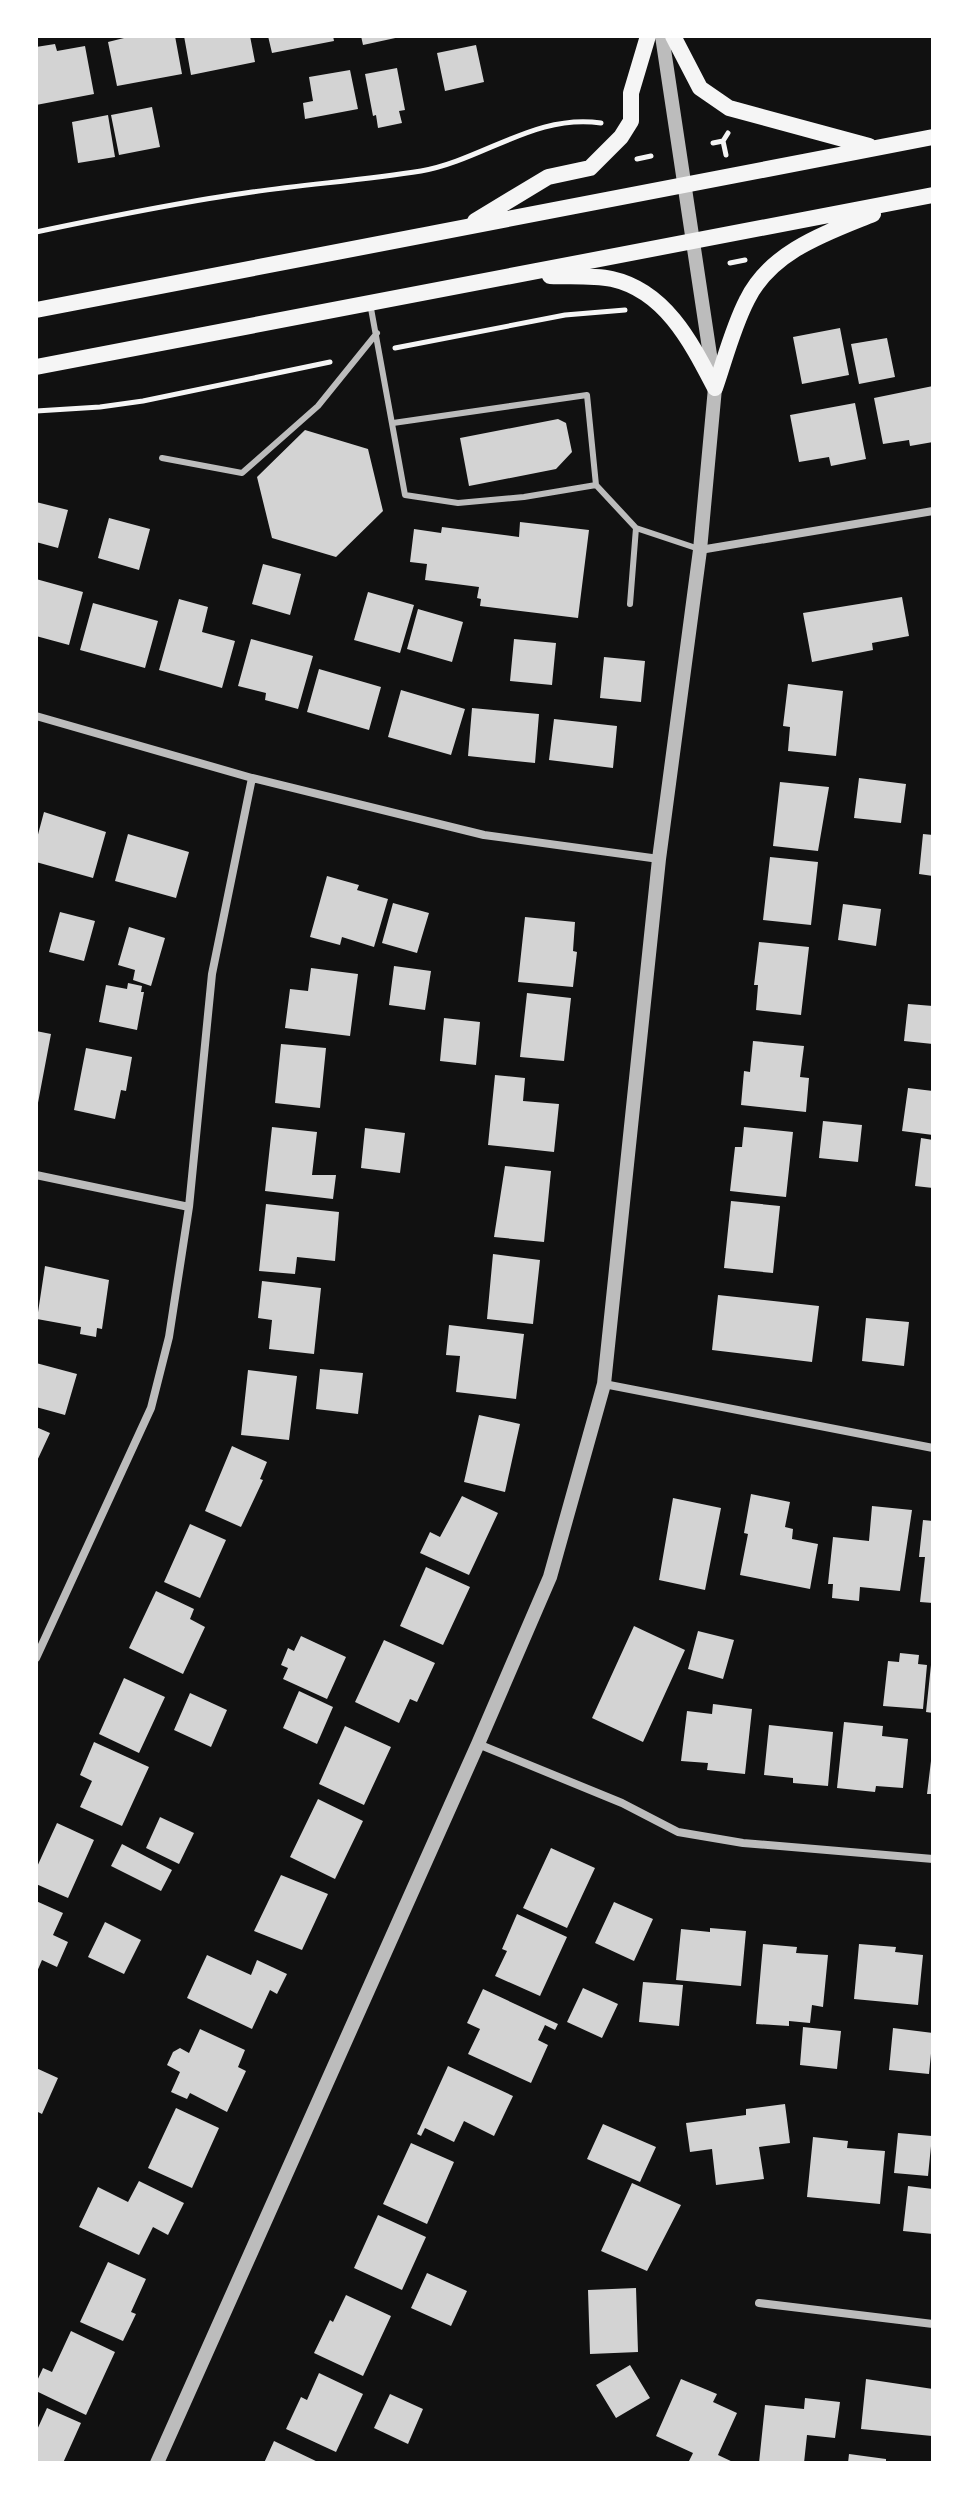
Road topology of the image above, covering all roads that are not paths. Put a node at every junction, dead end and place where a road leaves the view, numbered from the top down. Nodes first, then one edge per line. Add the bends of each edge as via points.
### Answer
1 (648, 36) edge
2 (662, 36) edge
3 (673, 36) edge
4 (933, 137) edge
5 (875, 148) junction
6 (685, 186) junction
7 (933, 195) edge
8 (914, 199) junction
9 (464, 227) junction
10 (693, 242) junction
11 (520, 274) junction
12 (370, 302) junction
13 (36, 310) edge
14 (377, 333) junction
15 (36, 367) edge
16 (715, 388) junction
17 (393, 423) junction
18 (162, 458) dead end
19 (596, 485) junction
20 (933, 511) edge
21 (636, 528) junction
22 (700, 550) junction
23 (630, 604) dead end
24 (36, 716) edge
25 (252, 778) junction
26 (659, 859) junction
27 (36, 1175) edge
28 (189, 1207) junction
29 (604, 1384) junction
30 (933, 1448) edge
31 (36, 1658) edge
32 (478, 1744) junction
33 (933, 1859) edge
34 (759, 2303) dead end
35 (933, 2324) edge
36 (157, 2463) edge

1 - 9 main road via 631,93 631,121 606,153 590,168 548,177
2 - 6 street
3 - 5 main road via 700,88 729,108
4 - 5 main road
5 - 6 main road
6 - 9 main road
6 - 10 street
7 - 8 main road
8 - 10 main road
8 - 16 main road via 818,236 773,266 747,299
9 - 13 main road
10 - 11 main road
10 - 16 street
11 - 12 main road
11 - 16 main road via 613,279 645,294 687,334
12 - 14 lane
12 - 15 main road
14 - 17 lane
14 - 18 lane via 318,406 242,473
16 - 22 street
17 - 19 lane via 405,495 458,503
17 - 19 lane via 587,395
19 - 21 lane
20 - 22 street
21 - 22 lane
21 - 23 lane
22 - 26 street
24 - 25 street
25 - 26 street via 484,835
25 - 28 street via 212,974
26 - 29 street
27 - 28 street
28 - 31 street via 169,1337 151,1408
29 - 30 street
29 - 32 street via 550,1577
32 - 33 street via 678,1832 743,1843
32 - 36 street
34 - 35 street

